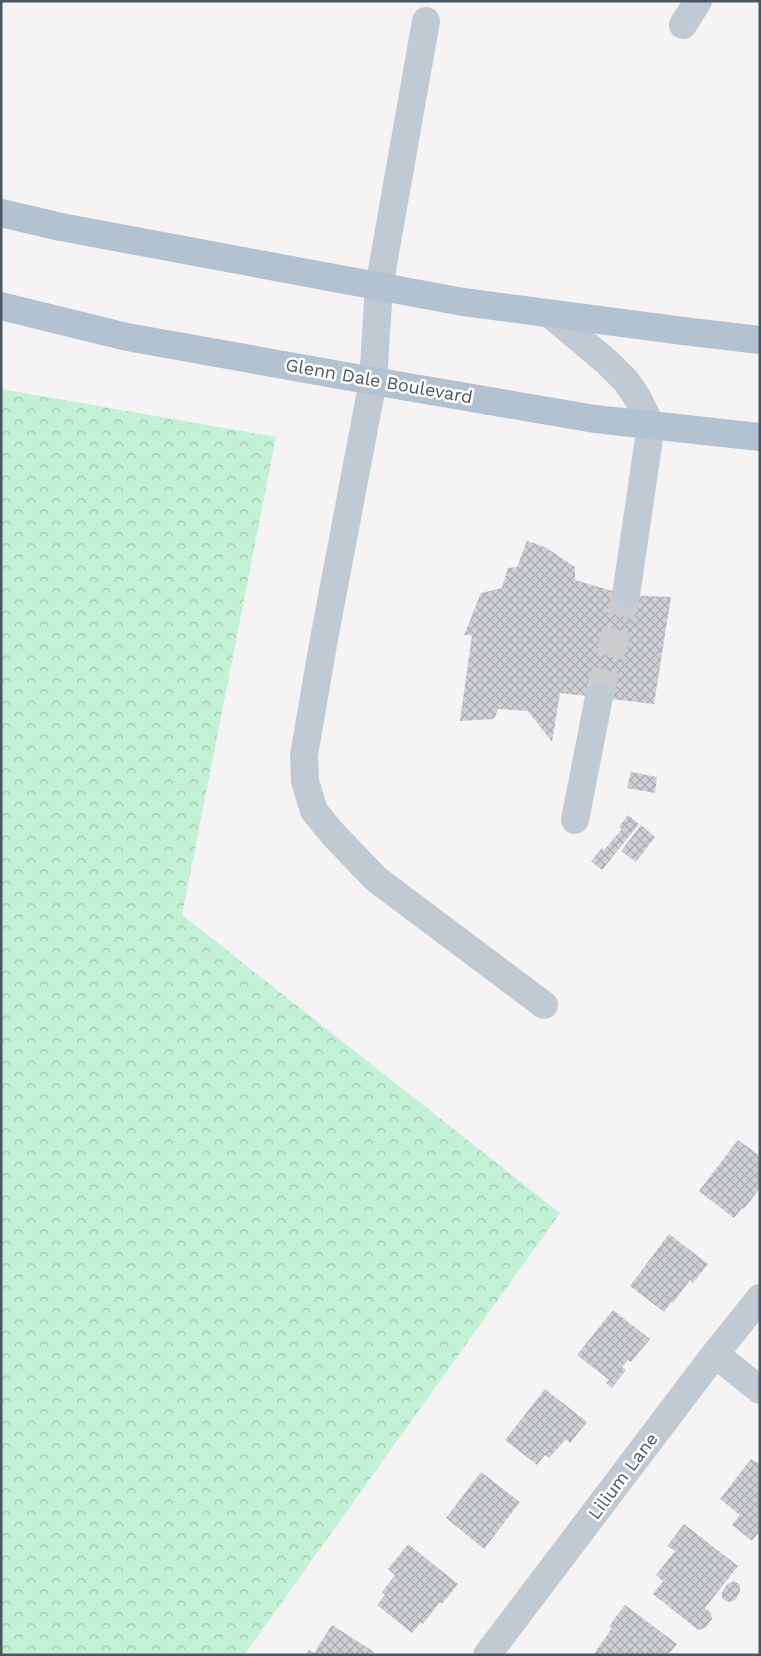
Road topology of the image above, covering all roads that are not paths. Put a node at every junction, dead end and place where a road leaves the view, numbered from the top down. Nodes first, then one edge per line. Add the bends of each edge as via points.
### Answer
1 (698, 1) edge
2 (426, 21) dead end
3 (683, 25) dead end
4 (1, 212) edge
5 (379, 287) junction
6 (1, 306) edge
7 (550, 314) junction
8 (760, 340) edge
9 (373, 381) junction
10 (651, 425) junction
11 (760, 437) edge
12 (626, 596) tunnel mouth
13 (599, 697) tunnel mouth
14 (575, 820) dead end
15 (544, 1005) dead end
16 (760, 1298) edge
17 (715, 1354) junction
18 (760, 1390) edge
19 (487, 1655) edge

1 - 3 street
2 - 5 street
4 - 5 main road via 61,227
5 - 7 main road
5 - 9 street
6 - 9 main road, Glenn Dale Boulevard via 127,336
7 - 8 main road
7 - 10 street via 626,381
9 - 10 main road, Glenn Dale Boulevard via 595,419
9 - 15 street via 304,755 305,781 314,811 376,880
10 - 11 main road, Glenn Dale Boulevard
10 - 12 street
13 - 14 street
16 - 17 street, Lilium Lane
17 - 18 street
17 - 19 street, Lilium Lane

